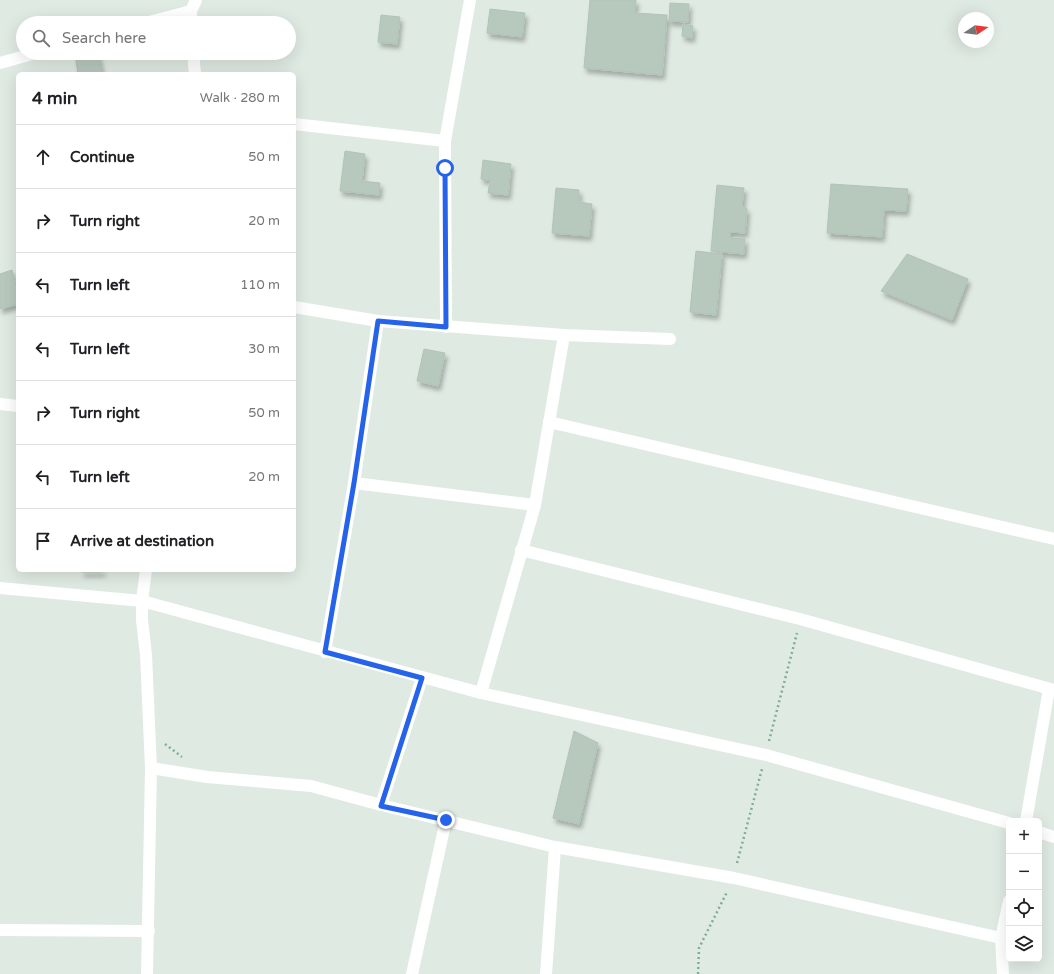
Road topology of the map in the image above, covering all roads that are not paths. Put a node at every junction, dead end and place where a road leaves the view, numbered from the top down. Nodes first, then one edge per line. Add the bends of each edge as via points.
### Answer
1 (470, 0) edge
2 (193, 5) edge
3 (164, 16) edge
4 (192, 16) edge
5 (16, 59) edge
6 (194, 60) edge
7 (0, 63) edge
8 (195, 72) edge
9 (296, 124) edge
10 (444, 141) junction
11 (296, 307) edge
12 (378, 321) junction
13 (446, 327) junction
14 (564, 335) junction
15 (670, 339) dead end
16 (0, 404) edge
17 (16, 406) edge
18 (549, 422) junction
19 (354, 483) junction
20 (535, 505) junction
21 (1054, 539) edge
22 (521, 550) junction
23 (146, 572) edge
24 (0, 588) edge
25 (142, 601) junction
26 (325, 652) junction
27 (422, 678) junction
28 (1052, 690) edge
29 (481, 693) junction
30 (151, 768) junction
31 (381, 806) junction
32 (1027, 818) edge
33 (446, 820) junction
34 (1006, 822) edge
35 (1042, 833) edge
36 (1054, 836) edge
37 (555, 847) junction
38 (1006, 915) edge
39 (0, 930) edge
40 (149, 931) junction
41 (1001, 938) junction
42 (147, 974) edge
43 (412, 974) edge
44 (546, 974) edge
45 (1003, 974) edge

1 - 10 street
2 - 3 street
2 - 4 street
5 - 7 street
6 - 8 street
9 - 10 street
10 - 13 street
11 - 12 street
12 - 13 street
12 - 19 street
13 - 14 street
14 - 15 street
14 - 18 street
16 - 17 street
18 - 20 street
18 - 21 street
19 - 20 street
19 - 26 street
20 - 22 street
22 - 28 street via 800,619
22 - 29 street
23 - 25 street
24 - 25 street
25 - 26 street
25 - 30 street
26 - 27 street
27 - 29 street
27 - 31 street
28 - 32 street
29 - 34 street via 766,755
30 - 31 street via 207,777 311,786
30 - 40 street
31 - 33 street
33 - 37 street
33 - 43 street
35 - 36 street
37 - 41 street via 734,878
37 - 44 street
38 - 41 street
39 - 40 street
40 - 42 street
41 - 45 street

